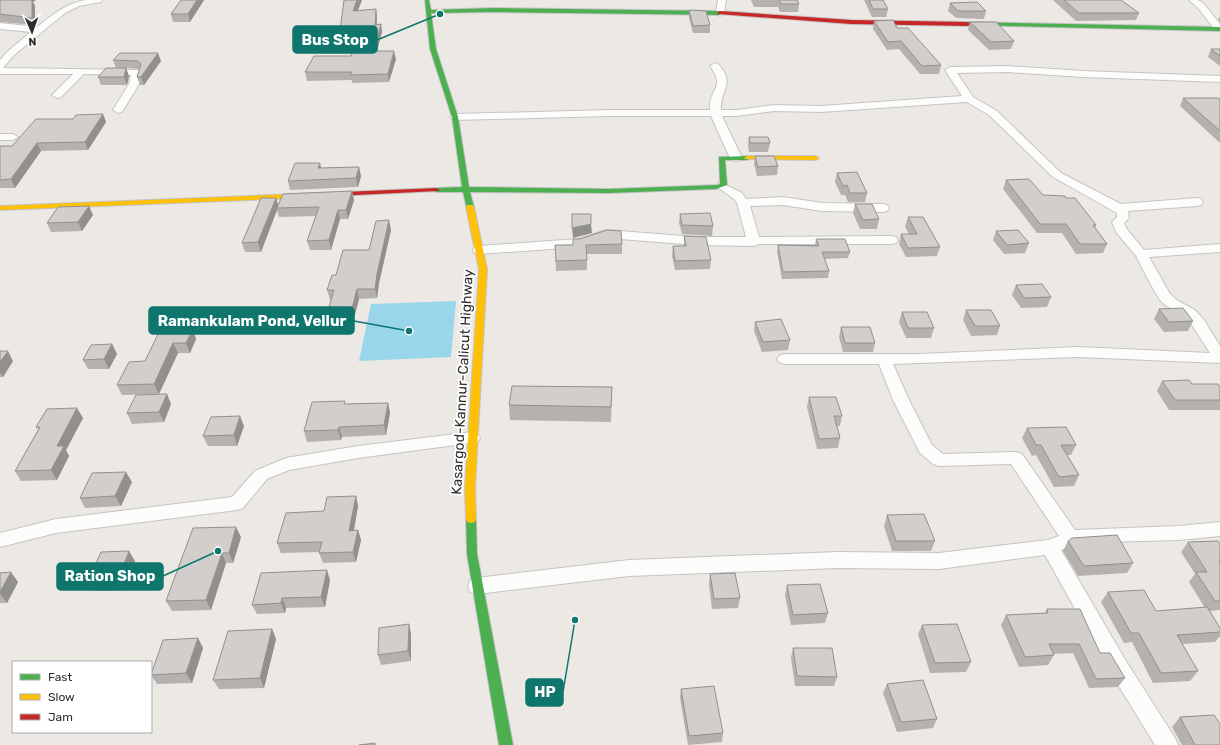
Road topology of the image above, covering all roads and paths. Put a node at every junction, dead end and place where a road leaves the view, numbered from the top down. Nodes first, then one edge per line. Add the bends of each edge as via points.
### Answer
1 (98, 0) edge
2 (427, 0) edge
3 (722, 0) edge
4 (1193, 0) edge
5 (428, 12) junction
6 (720, 13) junction
7 (0, 26) edge
8 (1220, 29) edge
9 (40, 30) junction
10 (0, 66) edge
11 (715, 66) dead end
12 (0, 71) edge
13 (82, 71) junction
14 (1220, 79) edge
15 (57, 94) dead end
16 (969, 99) junction
17 (118, 110) dead end
18 (715, 113) junction
19 (455, 117) junction
20 (0, 137) edge
21 (12, 137) dead end
22 (736, 158) junction
23 (816, 158) dead end
24 (722, 186) junction
25 (466, 188) junction
26 (743, 202) junction
27 (1197, 202) dead end
28 (0, 208) edge
29 (883, 208) dead end
30 (1119, 208) junction
31 (892, 240) dead end
32 (754, 242) junction
33 (1220, 248) edge
34 (479, 250) junction
35 (1141, 254) junction
36 (1220, 356) edge
37 (784, 359) dead end
38 (884, 359) junction
39 (472, 438) junction
40 (1220, 529) edge
41 (1070, 537) junction
42 (0, 540) edge
43 (1050, 547) junction
44 (477, 586) junction
45 (506, 745) edge
46 (1167, 745) edge

1 - 9 street via 62,11
2 - 5 main road, Kasargod-Kannur-Calicut Highway
3 - 6 street
4 - 8 street via 1202,6
5 - 6 main road via 494,10
5 - 19 main road, Kasargod-Kannur-Calicut Highway via 433,49
6 - 8 main road via 865,22
7 - 9 street
9 - 10 street via 10,54
11 - 18 street via 722,76 722,88 717,94
12 - 13 street
13 - 15 street
13 - 17 street via 138,72 134,84
14 - 16 street via 1008,69 950,70
16 - 18 street
16 - 30 street via 993,113 1057,175
18 - 19 street
18 - 22 street
19 - 25 main road, Kasargod-Kannur-Calicut Highway
20 - 21 street
22 - 23 main road
22 - 24 main road via 722,158
24 - 25 main road via 633,191
24 - 26 street
25 - 28 main road
25 - 34 main road, Kasargod-Kannur-Calicut Highway
26 - 29 street via 783,201 822,206
26 - 32 street
27 - 30 street
30 - 35 street via 1123,212 1123,218 1118,222 1120,228
31 - 32 street
32 - 34 street via 678,240 606,234 580,243
33 - 35 street
34 - 39 main road, Kasargod-Kannur-Calicut Highway via 483,269
35 - 36 street via 1159,288 1170,302 1195,318
36 - 38 street via 1078,352
37 - 38 street
38 - 41 street via 926,449 939,460 1016,458
39 - 42 street via 286,464 261,475 237,503 56,526
39 - 44 main road, Kasargod-Kannur-Calicut Highway via 472,554
40 - 41 street via 1179,534
41 - 43 street
43 - 44 street via 939,560 838,560 629,568
43 - 46 street via 1119,668
44 - 45 main road, Kasargod-Kannur-Calicut Highway

